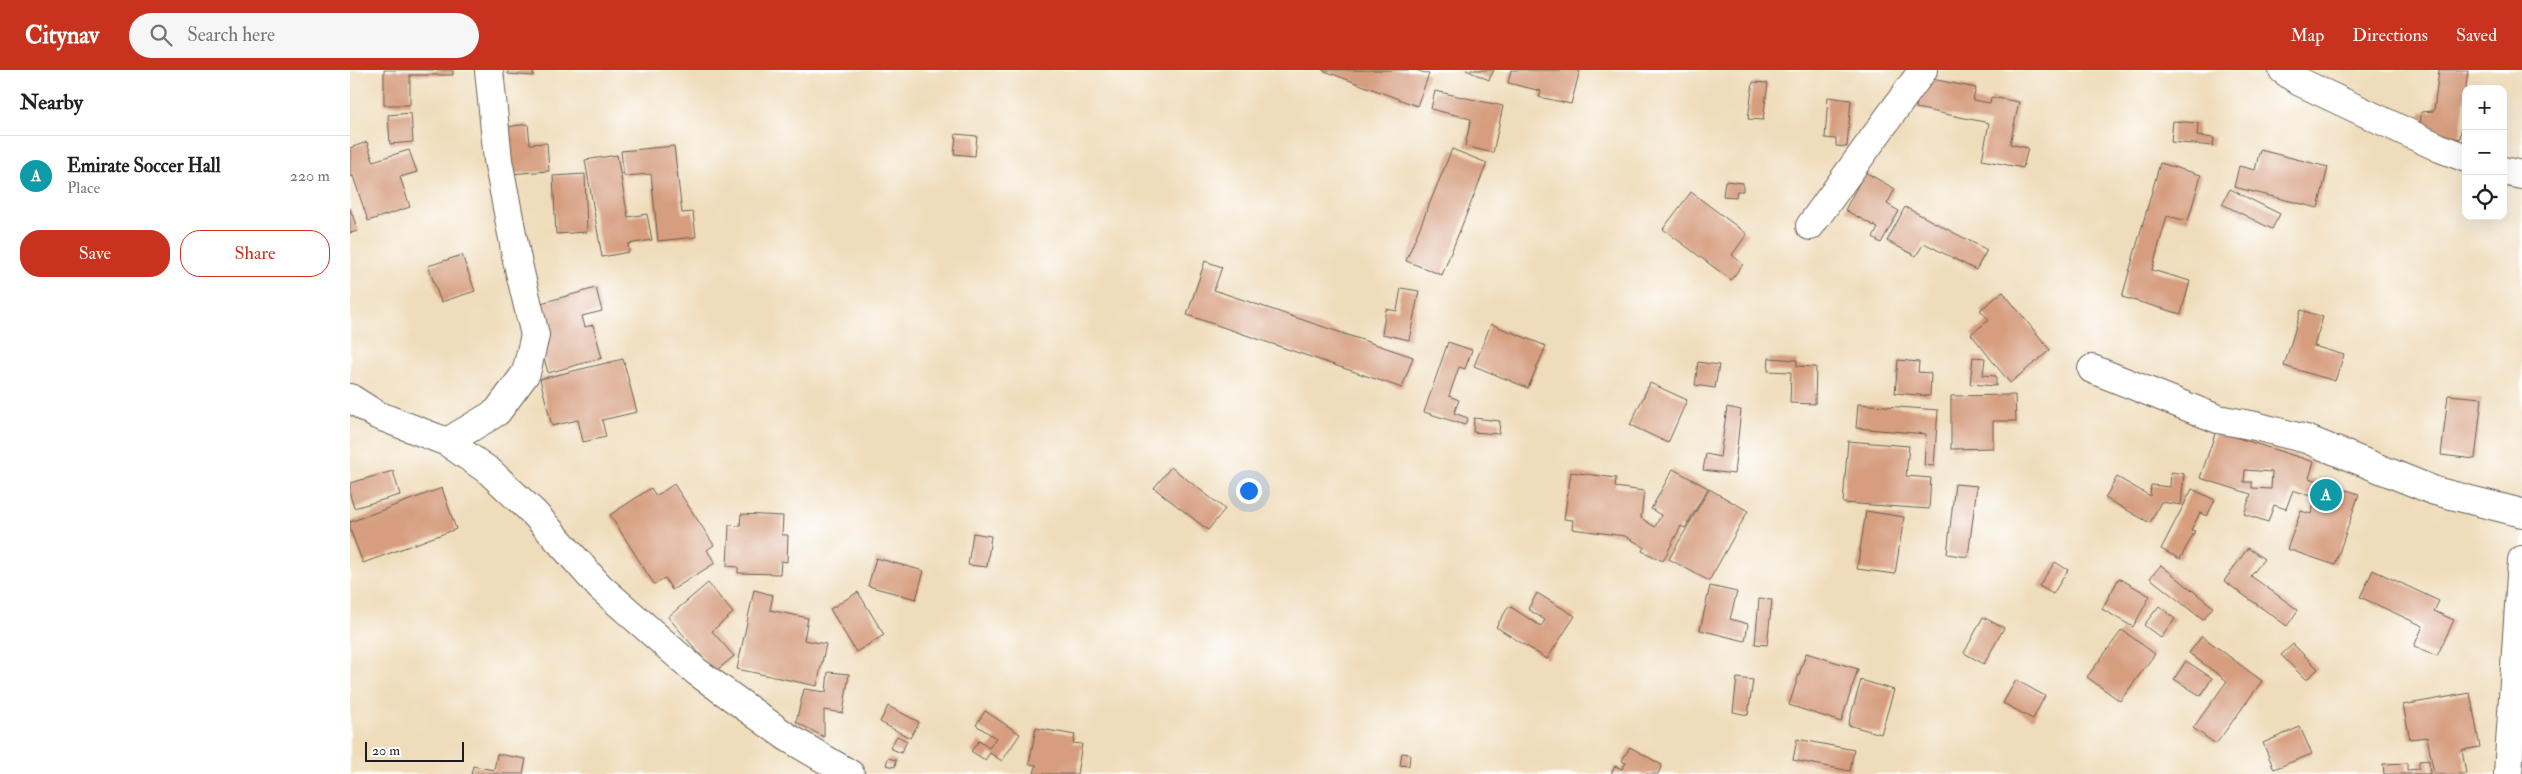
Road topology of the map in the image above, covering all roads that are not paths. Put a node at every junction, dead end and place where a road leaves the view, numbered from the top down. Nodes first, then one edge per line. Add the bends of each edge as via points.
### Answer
1 (489, 70) edge
2 (1923, 70) edge
3 (2283, 70) edge
4 (2462, 156) edge
5 (2507, 172) edge
6 (2522, 175) edge
7 (1810, 226) dead end
8 (2092, 369) dead end
9 (350, 398) edge
10 (447, 442) junction
11 (2522, 514) edge
12 (2522, 560) edge
13 (850, 774) edge
14 (2508, 774) edge

1 - 10 street via 498,160 516,260 534,335 526,373 497,412
2 - 7 street
3 - 4 street via 2300,82
5 - 6 street
8 - 11 street via 2218,419 2306,439 2435,491
9 - 10 street via 378,415
10 - 13 street via 489,471 535,514 600,587 697,672 787,736
12 - 14 street

